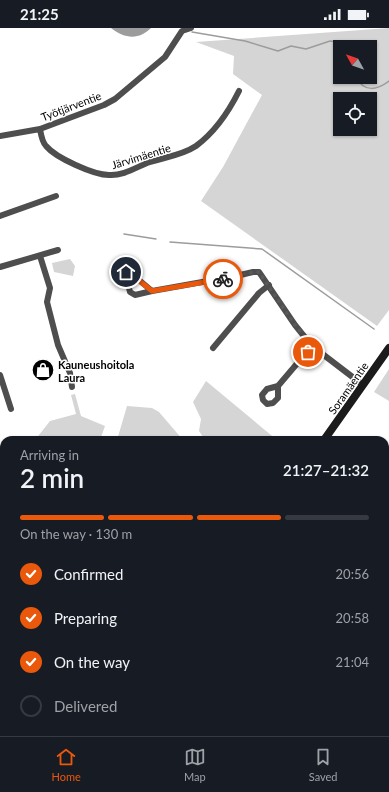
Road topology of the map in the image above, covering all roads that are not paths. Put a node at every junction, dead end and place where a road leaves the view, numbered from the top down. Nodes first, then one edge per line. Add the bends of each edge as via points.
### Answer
1 (191, 28) edge
2 (239, 91) dead end
3 (40, 129) junction
4 (0, 136) edge
5 (56, 196) dead end
6 (0, 216) edge
7 (58, 250) dead end
8 (40, 256) junction
9 (0, 267) edge
10 (269, 285) junction
11 (152, 291) junction
12 (312, 346) junction
13 (213, 348) dead end
14 (389, 348) edge
15 (0, 375) edge
16 (363, 385) junction
17 (278, 386) dead end
18 (72, 387) dead end
19 (11, 410) dead end
20 (327, 436) edge

1 - 3 street, Työtjärventie via 182,31 165,57 115,99 98,108
2 - 3 street, Järvimäentie via 230,108 209,134 195,146 178,155 110,176 81,168 47,148
3 - 4 street, Työtjärventie
5 - 6 street
7 - 8 street
8 - 9 street
8 - 18 street via 50,288 47,302 58,344 70,373
10 - 11 street via 259,272 253,272
10 - 12 street
10 - 13 street via 259,292
11 - 11 street via 132,275 126,272 130,292 135,295
12 - 16 street
12 - 17 street
14 - 16 street, Soramäentie
15 - 19 street
16 - 20 street, Soramäentie

